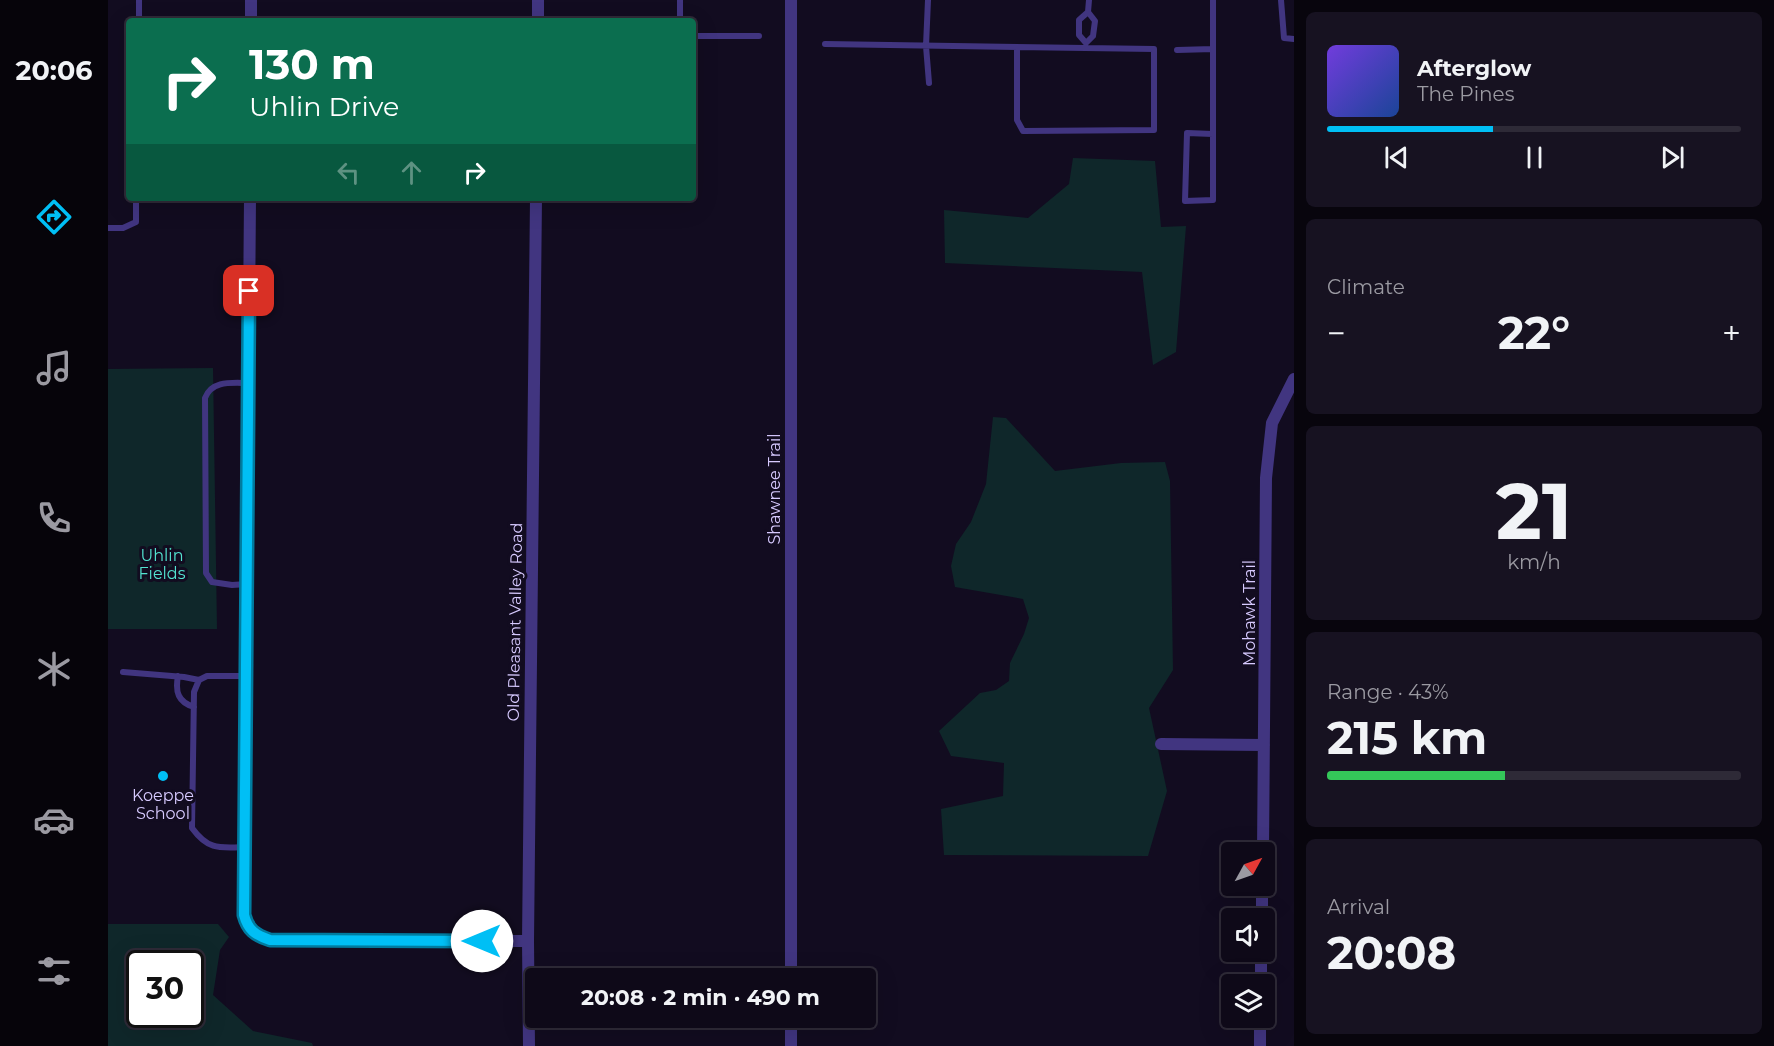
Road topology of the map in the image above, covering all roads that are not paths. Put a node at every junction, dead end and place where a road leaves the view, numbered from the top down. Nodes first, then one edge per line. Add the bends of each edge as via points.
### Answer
1 (139, 0) edge
2 (251, 0) edge
3 (538, 0) edge
4 (680, 0) edge
5 (791, 0) edge
6 (928, 0) edge
7 (1089, 0) edge
8 (1213, 0) edge
9 (1281, 0) edge
10 (1088, 12) junction
11 (139, 18) edge
12 (251, 18) edge
13 (538, 18) edge
14 (680, 18) edge
15 (696, 36) edge
16 (759, 36) dead end
17 (1294, 39) edge
18 (825, 44) dead end
19 (926, 46) junction
20 (1086, 46) junction
21 (1017, 48) junction
22 (1213, 49) junction
23 (1177, 50) dead end
24 (928, 83) dead end
25 (1213, 134) junction
26 (136, 201) edge
27 (250, 201) edge
28 (536, 201) edge
29 (108, 228) edge
30 (1294, 379) edge
31 (248, 383) junction
32 (247, 584) junction
33 (123, 672) dead end
34 (178, 676) junction
35 (246, 676) junction
36 (199, 680) junction
37 (194, 707) junction
38 (1161, 744) dead end
39 (1264, 745) junction
40 (1263, 842) edge
41 (244, 847) junction
42 (528, 941) junction
43 (791, 968) edge
44 (791, 1028) edge
45 (1260, 1028) edge
46 (529, 1046) edge
47 (791, 1046) edge
48 (1260, 1046) edge

1 - 11 lane
2 - 12 street
3 - 13 street
4 - 14 lane
5 - 43 street, Shawnee Trail
6 - 19 lane
7 - 10 lane
8 - 22 lane
9 - 17 lane via 1284,38
10 - 20 lane via 1095,21 1093,36
10 - 20 lane via 1079,20 1079,35
15 - 16 lane
18 - 19 lane
19 - 21 lane
19 - 24 lane
20 - 21 lane
20 - 21 lane via 1154,49 1154,130 1023,132 1017,120
22 - 23 lane
22 - 25 lane
25 - 25 lane via 1213,200 1185,201 1187,133
26 - 29 lane via 136,222 123,228
27 - 31 street
28 - 42 street, Old Pleasant Valley Road
30 - 39 street, Mohawk Trail via 1272,423 1266,478
31 - 32 street
31 - 32 lane via 221,383 208,391 205,398 206,573 212,582
32 - 35 street
33 - 34 lane
34 - 36 lane
34 - 37 lane via 177,693 186,705
35 - 36 lane via 207,676
35 - 41 street
36 - 37 lane
37 - 41 lane via 192,828 205,843 216,848
38 - 39 street
39 - 40 street, Mohawk Trail
41 - 42 street via 244,915 248,927 270,940
42 - 46 street, Old Pleasant Valley Road
44 - 47 street
45 - 48 street

